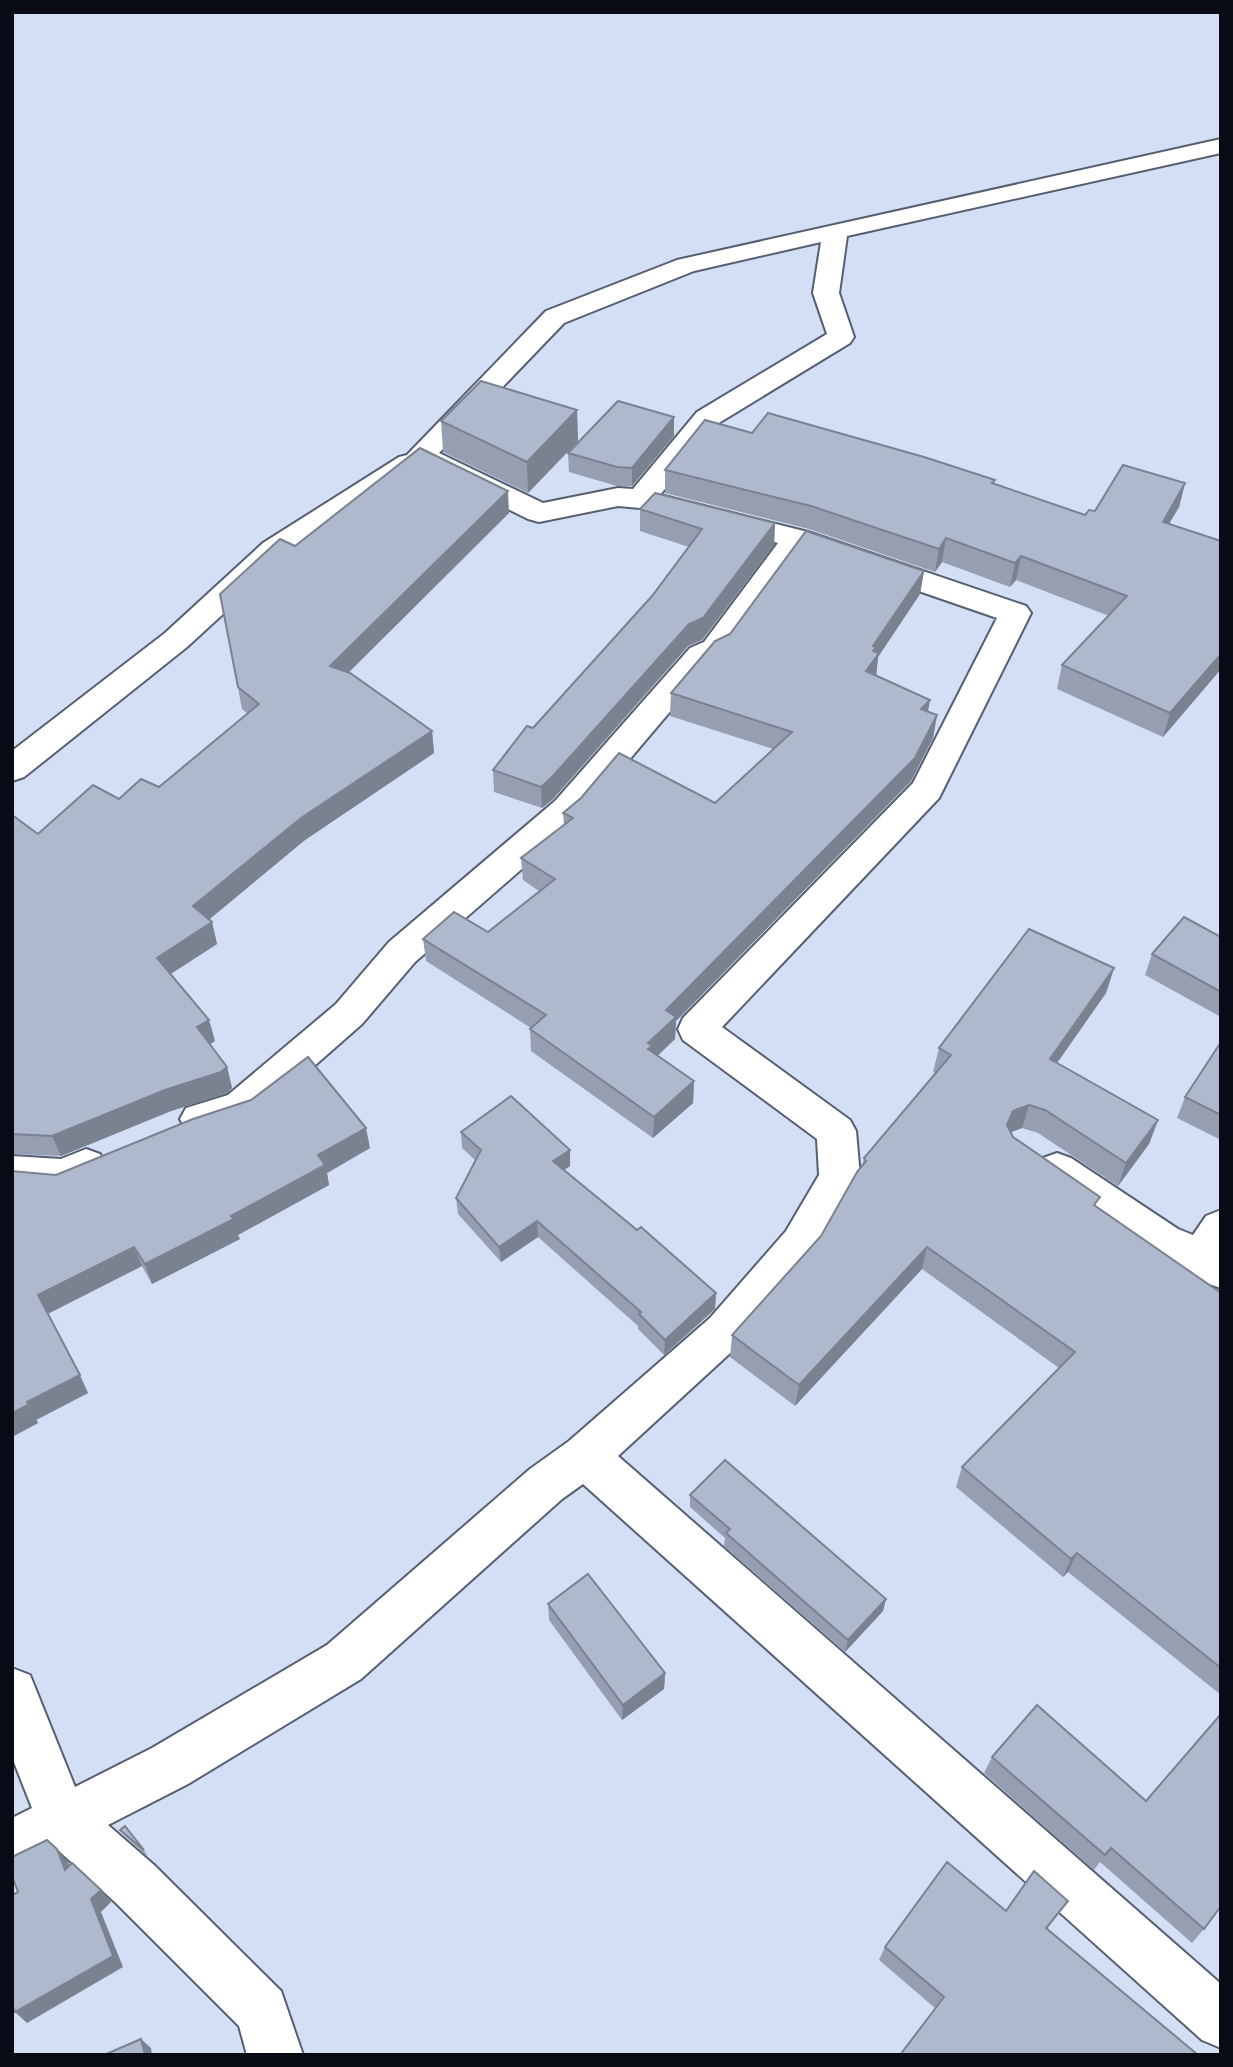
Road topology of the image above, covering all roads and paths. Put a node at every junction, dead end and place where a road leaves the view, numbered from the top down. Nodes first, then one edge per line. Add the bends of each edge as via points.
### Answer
1 (1221, 146) edge
2 (835, 233) junction
3 (421, 456) junction
4 (641, 499) junction
5 (797, 539) junction
6 (12, 769) edge
7 (173, 1129) edge
8 (1023, 1147) edge
9 (112, 1155) edge
10 (12, 1173) edge
11 (1215, 1252) edge
12 (585, 1456) junction
13 (12, 1693) edge
14 (63, 1820) junction
15 (12, 1846) edge
16 (1221, 2021) edge
17 (275, 2055) edge

1 - 2 street
2 - 3 street via 686,265 555,317
2 - 4 street via 826,293 842,337 708,418
3 - 4 street via 540,513 618,497
3 - 6 street via 274,550 176,640
4 - 5 street
5 - 7 street via 715,649 701,655 567,810 402,952 349,1014 242,1107
5 - 12 street via 1015,613 927,790 697,1029 836,1132 840,1176 801,1244 725,1331
8 - 11 street via 1163,1242
9 - 10 street via 63,1176
12 - 14 street via 546,1484 344,1662 170,1766
12 - 16 street
13 - 14 street
14 - 15 street
14 - 17 street via 262,2010

